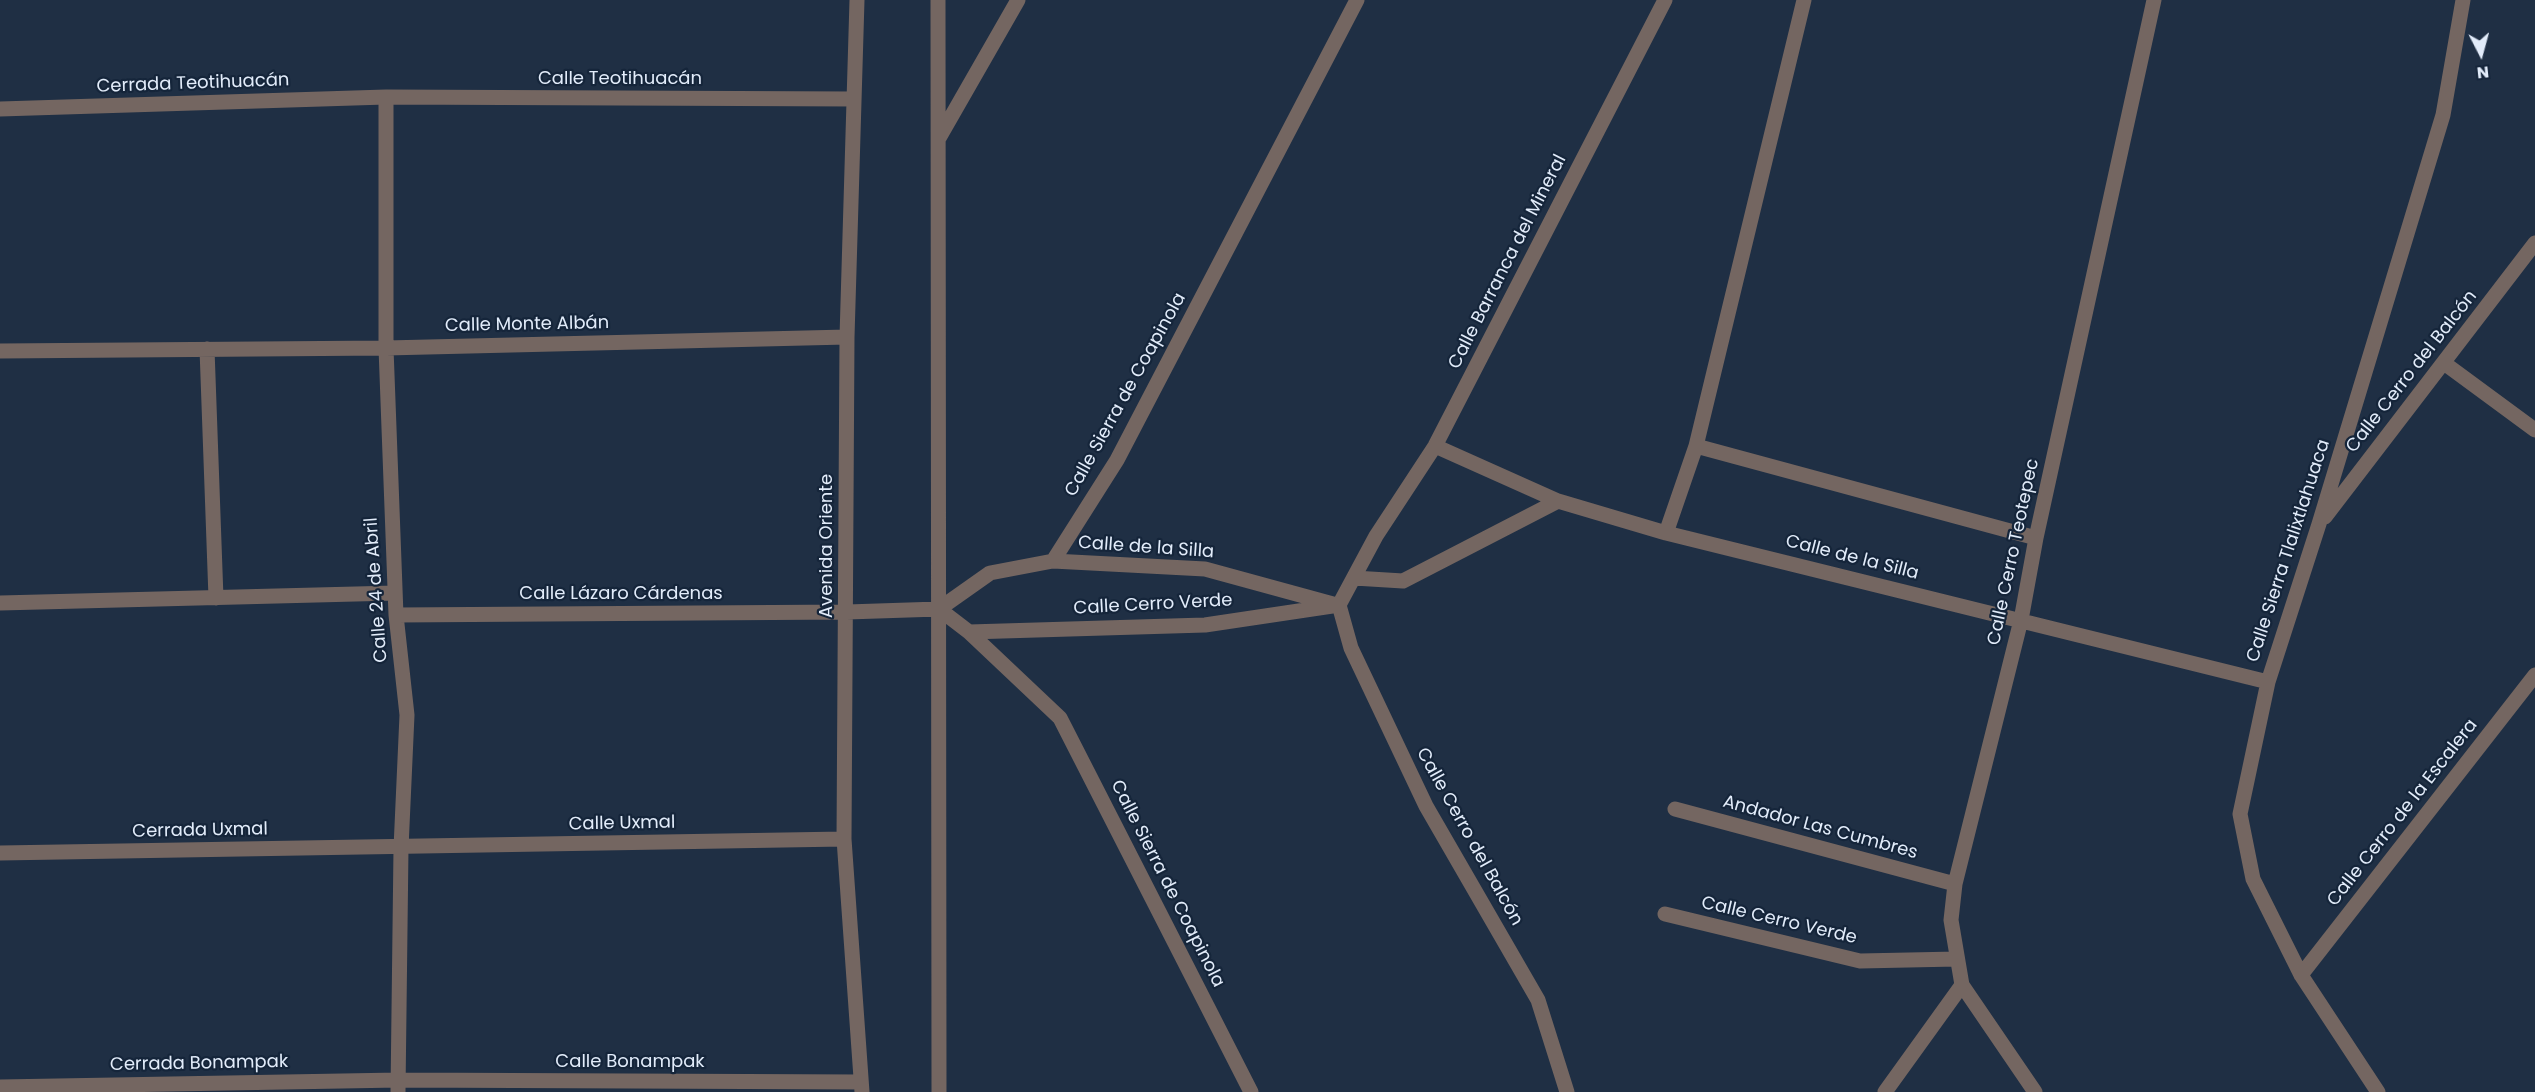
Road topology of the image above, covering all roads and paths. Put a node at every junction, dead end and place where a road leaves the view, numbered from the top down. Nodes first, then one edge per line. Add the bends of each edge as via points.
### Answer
1 (857, 0) edge
2 (938, 0) edge
3 (1018, 0) edge
4 (1357, 0) edge
5 (1665, 0) edge
6 (1804, 0) edge
7 (2154, 0) edge
8 (2463, 0) edge
9 (386, 98) junction
10 (854, 99) junction
11 (0, 109) edge
12 (939, 139) junction
13 (2535, 243) edge
14 (847, 337) junction
15 (386, 348) junction
16 (207, 349) junction
17 (0, 351) edge
18 (2444, 363) junction
19 (2535, 430) edge
20 (1435, 446) junction
21 (1696, 446) junction
22 (1558, 501) junction
23 (2319, 524) junction
24 (1666, 533) junction
25 (2036, 538) junction
26 (1053, 561) junction
27 (1354, 578) junction
28 (395, 593) junction
29 (216, 598) junction
30 (0, 603) edge
31 (1339, 605) junction
32 (939, 609) junction
33 (847, 612) junction
34 (396, 615) junction
35 (2021, 620) junction
36 (969, 632) junction
37 (2535, 675) edge
38 (2268, 682) junction
39 (1676, 809) dead end
40 (844, 839) junction
41 (401, 848) junction
42 (0, 853) edge
43 (1954, 884) junction
44 (1665, 914) dead end
45 (1957, 959) junction
46 (2301, 975) junction
47 (1962, 985) junction
48 (398, 1086) edge
49 (0, 1087) edge
50 (862, 1087) edge
51 (939, 1092) edge
52 (1251, 1092) edge
53 (1567, 1092) edge
54 (1885, 1092) edge
55 (2035, 1092) edge
56 (2378, 1092) edge

1 - 10 street, Avenida Oriente
2 - 12 street
3 - 12 street
4 - 26 street, Calle Sierra de Coapinola via 1117,460
5 - 20 street, Calle Barranca del Mineral
6 - 21 street
7 - 25 street, Calle Cerro Teotepec
8 - 23 street, Calle Sierra Tlalixtlahuaca via 2443,115
9 - 10 street, Calle Teotihuacán
9 - 11 street, Cerrada Teotihuacán
9 - 15 street, Calle 24 de Abril
10 - 14 street, Avenida Oriente
12 - 32 street
13 - 18 street, Calle Cerro del Balcón
14 - 15 street, Calle Monte Albán
14 - 33 street, Avenida Oriente
15 - 16 street, Calle Monte Albán
15 - 28 street, Calle 24 de Abril
16 - 17 street, Calle Monte Albán
16 - 29 street
18 - 19 street
18 - 23 street, Calle Cerro del Balcón
20 - 22 street, Calle de la Silla
20 - 27 street, Calle Barranca del Mineral via 1376,536
21 - 24 street
21 - 25 street
22 - 24 street, Calle de la Silla
22 - 27 street via 1403,581
23 - 38 street, Calle Sierra Tlalixtlahuaca
24 - 35 street, Calle de la Silla
25 - 35 street, Calle Cerro Teotepec
26 - 31 street, Calle de la Silla via 1205,568
26 - 32 street via 990,573
27 - 31 street
28 - 29 street
28 - 34 street, Calle 24 de Abril
29 - 30 street
31 - 36 street, Calle Cerro Verde via 1205,625
31 - 53 street, Calle Cerro del Balcón via 1351,648 1426,806 1538,1000
32 - 33 street, Calle Lázaro Cárdenas
32 - 36 street, Calle Sierra de Coapinola
32 - 51 street
33 - 34 street, Calle Lázaro Cárdenas
33 - 40 street, Avenida Oriente
34 - 41 street, Calle 24 de Abril via 407,716
35 - 38 street, Calle de la Silla
35 - 43 street, Calle Cerro Teotepec
36 - 52 street, Calle Sierra de Coapinola via 1060,718
37 - 46 street, Calle Cerro de la Escalera
38 - 46 street, Calle Sierra Tlalixtlahuaca via 2240,814 2253,879
39 - 43 street, Andador Las Cumbres
40 - 41 street, Calle Uxmal
40 - 50 street, Avenida Oriente
41 - 42 street, Cerrada Uxmal
41 - 48 street, Calle 24 de Abril
43 - 45 street, Calle Cerro Teotepec via 1951,920
44 - 45 street, Calle Cerro Verde via 1860,961
45 - 47 street, Calle Cerro Teotepec
46 - 56 street, Calle Sierra Tlalixtlahuaca
47 - 54 street
47 - 55 street, Calle Cerro Teotepec
48 - 49 street, Cerrada Bonampak
48 - 50 street, Calle Bonampak

